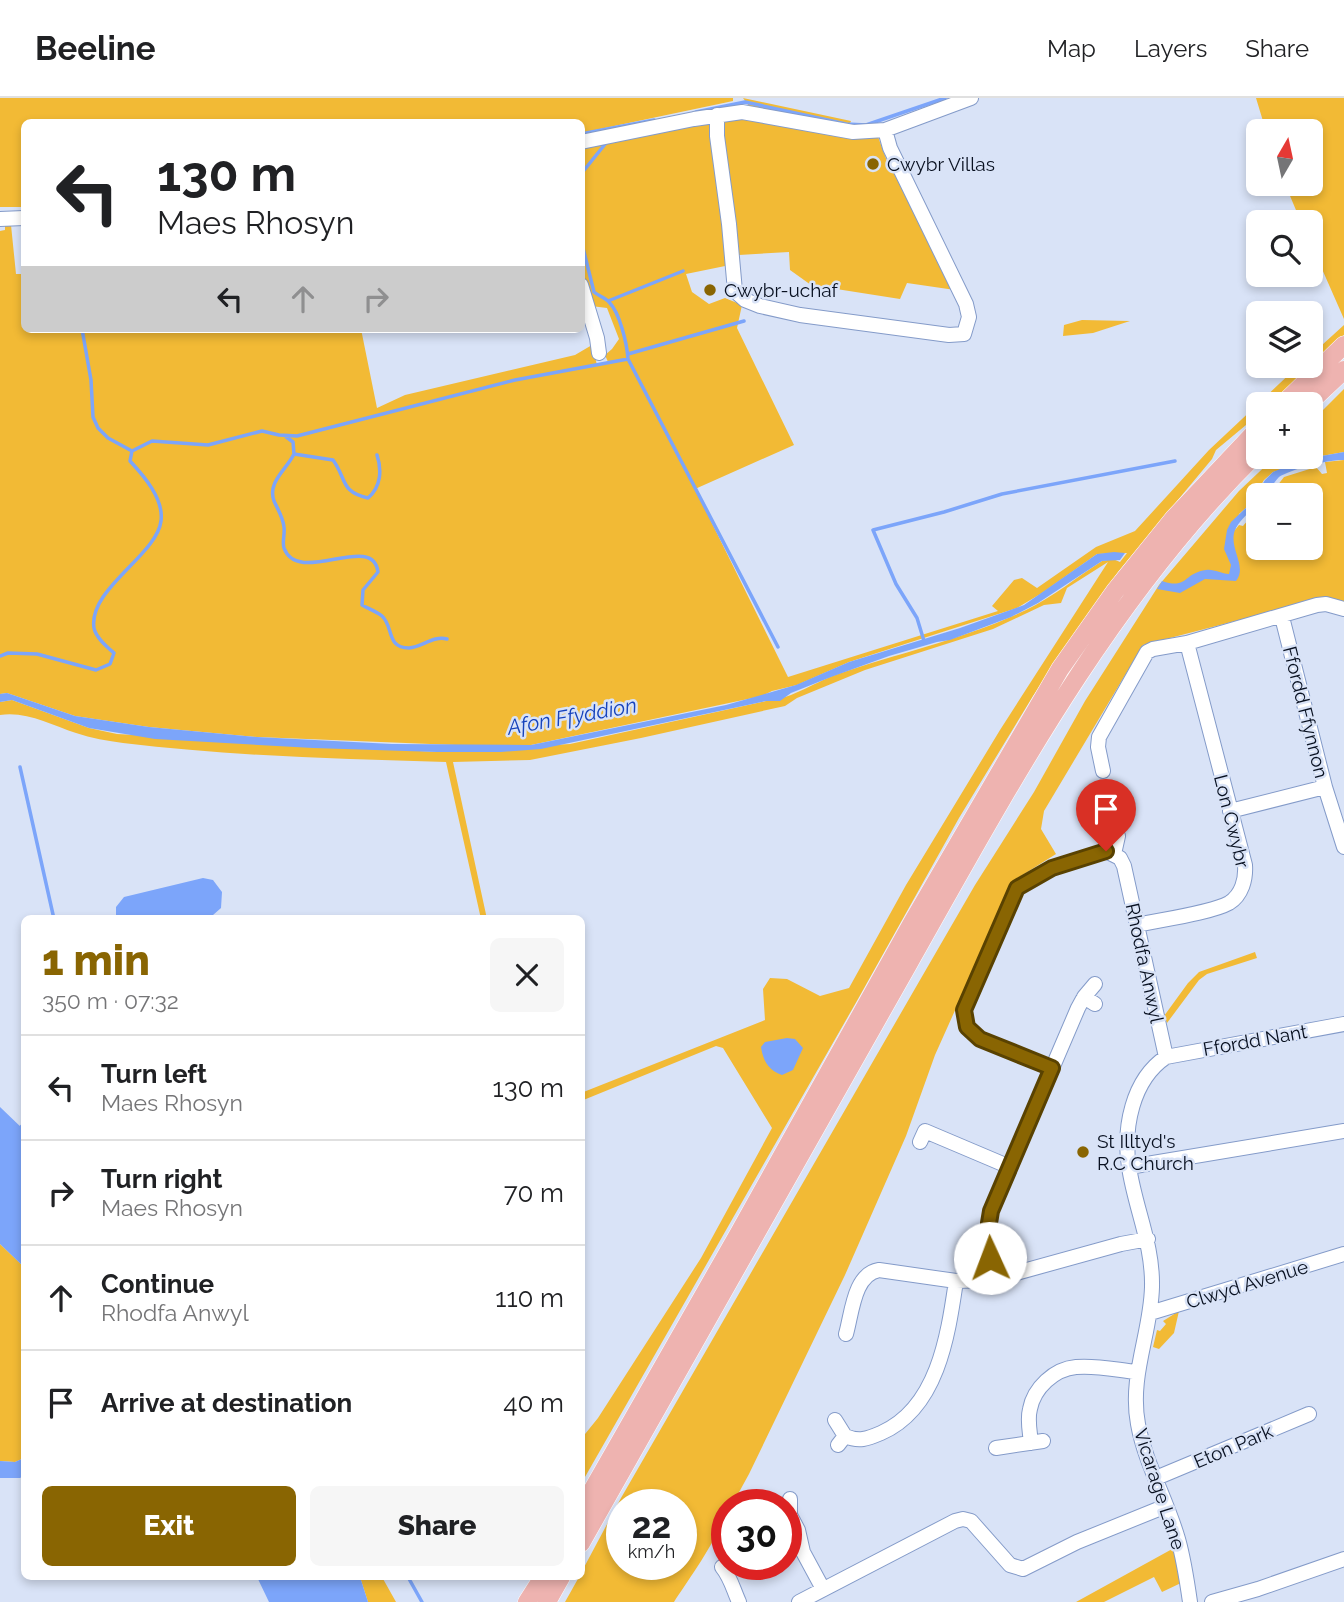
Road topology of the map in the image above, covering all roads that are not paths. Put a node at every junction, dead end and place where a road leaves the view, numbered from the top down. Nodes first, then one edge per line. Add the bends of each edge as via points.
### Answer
1 (971, 98) edge
2 (717, 115) junction
3 (885, 130) junction
4 (585, 141) edge
5 (21, 218) edge
6 (0, 219) edge
7 (585, 298) edge
8 (1344, 345) edge
9 (599, 352) dead end
10 (1344, 370) edge
11 (1295, 392) edge
12 (1321, 392) edge
13 (1246, 442) edge
14 (1246, 465) edge
15 (1344, 609) edge
16 (1282, 617) junction
17 (1186, 643) junction
18 (1098, 764) dead end
19 (1325, 787) junction
20 (1230, 811) junction
21 (1118, 836) dead end
22 (1344, 847) edge
23 (1114, 854) junction
24 (1137, 925) junction
25 (1094, 984) dead end
26 (1344, 1024) edge
27 (1166, 1057) junction
28 (1052, 1068) junction
29 (1344, 1131) edge
30 (920, 1133) dead end
31 (1010, 1167) junction
32 (1129, 1167) junction
33 (1148, 1240) junction
34 (1344, 1254) edge
35 (991, 1280) junction
36 (956, 1281) junction
37 (1150, 1313) junction
38 (846, 1334) dead end
39 (1137, 1372) junction
40 (1309, 1414) dead end
41 (835, 1420) dead end
42 (996, 1448) dead end
43 (1156, 1478) junction
44 (585, 1503) edge
45 (1166, 1506) junction
46 (585, 1536) edge
47 (802, 1548) edge
48 (1344, 1559) edge
49 (540, 1580) edge
50 (559, 1580) edge
51 (731, 1580) edge
52 (823, 1589) junction
53 (527, 1602) edge
54 (547, 1602) edge
55 (739, 1602) edge
56 (799, 1602) edge
57 (1190, 1602) edge
58 (1212, 1602) edge

1 - 3 street
2 - 3 street via 742,112 853,132
2 - 3 street via 735,291 745,300 800,315 964,334 969,317 966,304
2 - 4 street
5 - 6 street
7 - 9 street
8 - 11 main road
10 - 12 main road
13 - 44 main road via 1174,518 1060,669 918,911
14 - 46 main road via 1172,548 1074,682 943,903
15 - 16 street via 1326,604
16 - 17 street
16 - 19 street, Ffordd Ffynnon
17 - 18 street via 1147,652 1100,737
17 - 20 street, Lon Cwybr
19 - 20 street
19 - 22 street, Ffordd Ffynnon
20 - 24 street, Lon Cwybr via 1246,877 1236,895 1229,903
21 - 23 street
23 - 24 street, Rhodfa Anwyl via 1124,866
23 - 28 street via 1097,852 1052,868 1017,888 964,1010 967,1027 980,1039
24 - 27 street, Rhodfa Anwyl
25 - 28 street
26 - 27 street, Ffordd Nant
27 - 32 street, Vicarage Lane via 1148,1073 1131,1108
28 - 31 street
29 - 32 street
30 - 31 street
31 - 35 street via 989,1223
32 - 33 street, Vicarage Lane
33 - 35 street
33 - 37 street, Vicarage Lane
34 - 37 street, Clwyd Avenue
35 - 36 street
36 - 38 street via 870,1271 858,1291
36 - 41 street via 948,1336 911,1413 886,1430 858,1440 841,1440
37 - 39 street, Vicarage Lane
39 - 42 street via 1092,1367 1060,1371 1035,1394 1030,1409 1037,1442
39 - 43 street, Vicarage Lane via 1138,1425
40 - 43 street, Eton Park
43 - 45 street, Vicarage Lane
45 - 52 street via 1023,1569 1010,1565 971,1521 963,1519
45 - 57 street, Vicarage Lane via 1178,1539
47 - 52 street
48 - 58 street
49 - 53 main road
50 - 54 main road
51 - 55 street
52 - 56 street

